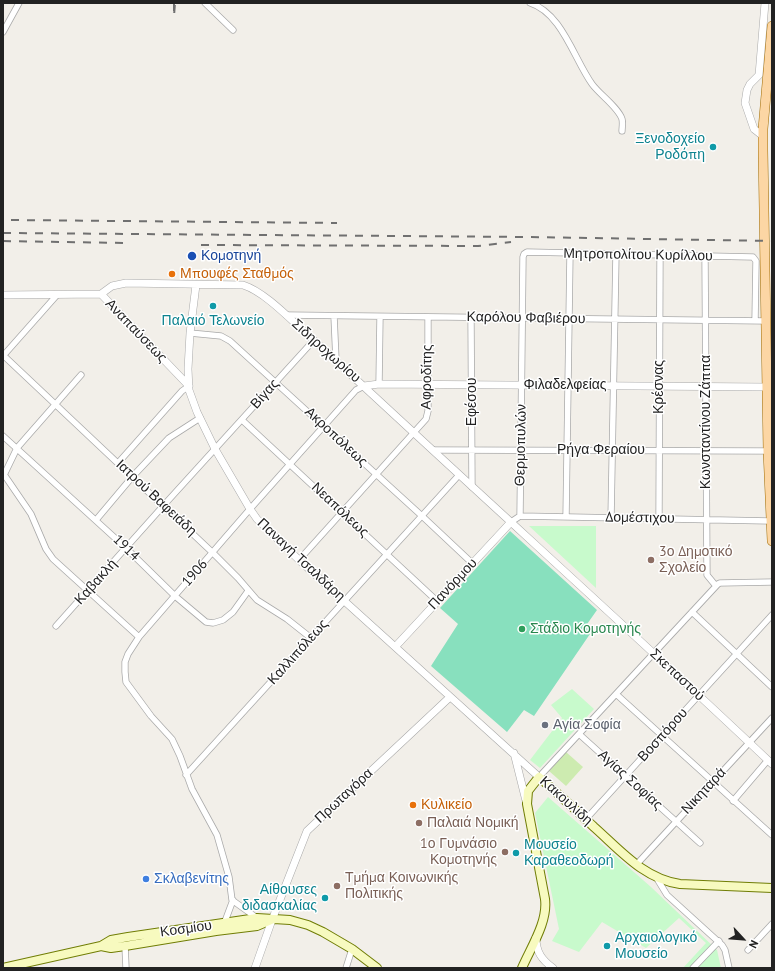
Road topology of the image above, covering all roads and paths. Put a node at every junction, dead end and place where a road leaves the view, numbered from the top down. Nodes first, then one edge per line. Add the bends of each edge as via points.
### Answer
1 (19, 3) edge
2 (205, 3) edge
3 (530, 3) edge
4 (765, 3) edge
5 (772, 26) edge
6 (233, 30) dead end
7 (3, 32) edge
8 (766, 75) edge
9 (622, 131) dead end
10 (763, 136) junction
11 (524, 254) joint
12 (570, 254) junction
13 (616, 254) junction
14 (660, 255) junction
15 (705, 256) junction
16 (196, 285) junction
17 (101, 294) junction
18 (3, 295) edge
19 (57, 295) junction
20 (286, 316) junction
21 (334, 316) junction
22 (380, 316) junction
23 (428, 317) junction
24 (471, 317) junction
25 (522, 318) junction
26 (569, 318) junction
27 (615, 319) junction
28 (659, 320) junction
29 (706, 320) junction
30 (755, 321) junction
31 (769, 321) edge
32 (190, 333) junction
33 (314, 340) junction
34 (3, 356) edge
35 (336, 360) junction
36 (81, 376) dead end
37 (276, 382) junction
38 (379, 384) junction
39 (428, 384) junction
40 (471, 385) junction
41 (521, 385) junction
42 (568, 385) junction
43 (189, 386) junction
44 (364, 386) junction
45 (614, 386) junction
46 (659, 386) junction
47 (706, 387) junction
48 (767, 387) junction
49 (55, 403) junction
50 (200, 418) junction
51 (242, 420) junction
52 (324, 426) junction
53 (414, 433) junction
54 (3, 436) edge
55 (17, 448) junction
56 (215, 449) junction
57 (433, 450) junction
58 (472, 450) junction
59 (521, 450) junction
60 (567, 450) junction
61 (612, 450) junction
62 (659, 451) junction
63 (706, 451) junction
64 (770, 451) edge
65 (118, 463) junction
66 (290, 464) junction
67 (4, 474) edge
68 (376, 474) junction
69 (459, 475) junction
70 (133, 476) junction
71 (472, 487) junction
72 (164, 505) junction
73 (250, 509) junction
74 (342, 513) junction
75 (422, 516) junction
76 (520, 516) junction
77 (566, 517) junction
78 (611, 518) junction
79 (659, 518) junction
80 (706, 519) junction
81 (96, 520) junction
82 (770, 521) junction
83 (511, 522) junction
84 (772, 541) edge
85 (126, 548) junction
86 (213, 553) junction
87 (387, 554) junction
88 (299, 560) junction
89 (472, 563) junction
90 (772, 582) edge
91 (716, 586) junction
92 (88, 590) junction
93 (248, 591) junction
94 (175, 596) junction
95 (344, 601) junction
96 (437, 601) junction
97 (692, 612) junction
98 (772, 615) edge
99 (56, 626) dead end
100 (139, 637) junction
101 (311, 638) junction
102 (396, 646) junction
103 (654, 653) junction
104 (737, 654) junction
105 (772, 686) edge
106 (616, 694) junction
107 (699, 695) junction
108 (450, 696) junction
109 (772, 718) edge
110 (579, 734) junction
111 (662, 736) junction
112 (749, 742) junction
113 (514, 753) junction
114 (770, 762) edge
115 (186, 775) junction
116 (625, 776) junction
117 (539, 777) junction
118 (712, 782) junction
119 (733, 801) junction
120 (527, 804) junction
121 (586, 819) junction
122 (676, 821) junction
123 (772, 835) edge
124 (700, 843) dead end
125 (636, 865) junction
126 (656, 877) junction
127 (772, 888) edge
128 (233, 900) junction
129 (257, 918) junction
130 (272, 920) junction
131 (224, 924) junction
132 (772, 924) edge
133 (536, 938) junction
134 (719, 941) junction
135 (101, 946) junction
136 (126, 946) junction
137 (352, 949) junction
138 (748, 950) dead end
139 (543, 965) edge
140 (3, 968) edge
141 (126, 968) edge
142 (255, 968) edge
143 (346, 968) edge
144 (377, 968) edge
145 (522, 968) edge
146 (553, 968) edge
147 (693, 968) edge
148 (729, 968) edge

1 - 7 street
2 - 6 street
3 - 9 street via 543,9 558,25 592,84 622,119
4 - 8 street
5 - 8 main road
8 - 10 main road
8 - 10 street via 750,84 745,103 754,129
10 - 31 main road
11 - 12 street, Μητροπολίτου Κυρίλλου
11 - 25 street, Θερμοπυλών
12 - 13 street, Μητροπολίτου Κυρίλλου
12 - 26 street
13 - 14 street, Μητροπολίτου Κυρίλλου
13 - 27 street
14 - 15 street, Μητροπολίτου Κυρίλλου
14 - 28 street, Κρέσνας
15 - 29 street, Κωνσταντίνου Ζάππα
15 - 30 street, Μητροπολίτου Κυρίλλου via 753,257 756,261
16 - 17 street, Σιδηροχωρίου via 126,283 112,286
16 - 20 street, Σιδηροχωρίου via 242,285 257,292
16 - 32 street, Παναγή Τσαλδάρη
17 - 19 street, Αναπαύσεως
17 - 43 street, Αναπαύσεως
18 - 19 street, Αναπαύσεως
19 - 34 street
20 - 21 street, Καρόλου Φαβιέρου
20 - 33 street, Σιδηροχωρίου
21 - 22 street, Καρόλου Φαβιέρου
21 - 35 street
22 - 23 street, Καρόλου Φαβιέρου
22 - 38 street
23 - 24 street, Καρόλου Φαβιέρου
23 - 39 street, Αφροδίτης
24 - 25 street, Καρόλου Φαβιέρου
24 - 40 street, Εφέσου
25 - 26 street, Καρόλου Φαβιέρου
25 - 41 street, Θερμοπυλών
26 - 27 street, Καρόλου Φαβιέρου
26 - 42 street
27 - 28 street, Καρόλου Φαβιέρου
27 - 45 street
28 - 29 street, Καρόλου Φαβιέρου
28 - 46 street, Κρέσνας
29 - 30 street, Καρόλου Φαβιέρου
29 - 47 street, Κωνσταντίνου Ζάππα
30 - 31 street, Καρόλου Φαβιέρου
31 - 48 main road
32 - 37 street, Ακροπόλεως via 226,338
32 - 43 street, Παναγή Τσαλδάρη
33 - 35 street, Σιδηροχωρίου
33 - 37 street, Βίγας
34 - 49 street, Ιατρού Βαφειάδη
35 - 44 street, Σιδηροχωρίου
36 - 49 street
37 - 51 street, Βίγας
37 - 52 street, Ακροπόλεως
38 - 39 street, Φιλαδελφείας
38 - 44 street, Φιλαδελφείας
39 - 40 street, Φιλαδελφείας
39 - 53 street, Αφροδίτης via 428,415
40 - 41 street, Φιλαδελφείας
40 - 58 street, Εφέσου
41 - 42 street, Φιλαδελφείας
41 - 59 street, Θερμοπυλών
42 - 45 street, Φιλαδελφείας
42 - 60 street
43 - 50 street, Παναγή Τσαλδάρη
43 - 65 street
44 - 52 street, 1906 via 356,390
44 - 53 street, Σιδηροχωρίου
45 - 46 street, Φιλαδελφείας
45 - 61 street
46 - 47 street, Φιλαδελφείας
46 - 62 street, Κρέσνας
47 - 48 street, Φιλαδελφείας
47 - 63 street, Κωνσταντίνου Ζάππα
48 - 64 main road
49 - 55 street
49 - 65 street, Ιατρού Βαφειάδη
50 - 56 street, Παναγή Τσαλδάρη
50 - 70 street via 169,438
51 - 56 street, Βίγας
51 - 66 street, Νεαπόλεως
52 - 66 street, 1906
52 - 68 street, Ακροπόλεως
53 - 57 street, Σιδηροχωρίου
53 - 68 street, Αφροδίτης
54 - 55 street, 1914
55 - 67 street
55 - 81 street, 1914
56 - 72 street, Καβακλή
56 - 73 street, Παναγή Τσαλδάρη
57 - 58 street, Ρήγα Φεραίου
57 - 69 street, Σιδηροχωρίου
58 - 59 street, Ρήγα Φεραίου
58 - 71 street, Εφέσου
59 - 60 street, Ρήγα Φεραίου
59 - 76 street, Θερμοπυλών
60 - 61 street, Ρήγα Φεραίου
60 - 77 street
61 - 62 street, Ρήγα Φεραίου
61 - 78 street
62 - 63 street, Ρήγα Φεραίου
62 - 79 street, Κρέσνας
63 - 64 street, Ρήγα Φεραίου
63 - 80 street, Κωνσταντίνου Ζάππα
64 - 82 main road
65 - 70 street, Ιατρού Βαφειάδη
66 - 73 street, 1906
66 - 74 street, Νεαπόλεως
67 - 92 street via 31,514 53,559
68 - 74 street, Αφροδίτης
68 - 75 street, Ακροπόλεως
69 - 71 street, Σιδηροχωρίου
69 - 75 street, Καλλιπόλεως
70 - 72 street, Ιατρού Βαφειάδη
70 - 81 street
71 - 83 street, Σιδηροχωρίου
72 - 85 street, Καβακλή
72 - 86 street, Ιατρού Βαφειάδη
73 - 86 street, 1906
73 - 88 street, Παναγή Τσαλδάρη via 257,520
74 - 87 street, Νεαπόλεως
74 - 88 street, Αφροδίτης
75 - 87 street, Καλλιπόλεως
75 - 89 street, Ακροπόλεως
76 - 77 street, Δομέστιχου
76 - 83 street
77 - 78 street, Δομέστιχου
78 - 79 street, Δομέστιχου
79 - 80 street, Δομέστιχου
80 - 82 street, Δομέστιχου
80 - 91 street, Κωνσταντίνου Ζάππα via 707,575
81 - 85 street, 1914
82 - 84 main road
83 - 89 street, Πανόρμου
83 - 103 street, Σκεπαστού
85 - 92 street, Καβακλή
85 - 94 street, 1914
86 - 93 street, Ιατρού Βαφειάδη
86 - 94 street, 1906
87 - 95 street, Καλλιπόλεως
87 - 96 street, Νεαπόλεως
88 - 95 street, Παναγή Τσαλδάρη
89 - 96 street, Πανόρμου
90 - 91 street via 720,583
91 - 97 street
92 - 99 street, Καβακλή
92 - 100 street
93 - 94 street, 1914 via 232,612 220,622 213,623 203,620
93 - 101 street, Ιατρού Βαφειάδη via 262,604
94 - 100 street, 1906
95 - 101 street, Καλλιπόλεως
95 - 102 street, Παναγή Τσαλδάρη
96 - 102 street, Πανόρμου
97 - 103 street
97 - 104 street
98 - 104 street, Βοσπόρου
100 - 115 street, 1906 via 128,654 126,682 172,739
101 - 115 street, Καλλιπόλεως
102 - 108 street, Παναγή Τσαλδάρη
103 - 106 street
103 - 107 street, Σκεπαστού
104 - 105 street
104 - 107 street, Βοσπόρου
106 - 110 street
106 - 111 street
107 - 111 street, Βοσπόρου
107 - 112 street, Σκεπαστού
108 - 113 street, Παναγή Τσαλδάρη
108 - 130 street, Πρωταγόρα via 308,830
109 - 112 street, Νικηταρά
110 - 116 street, Αγίας Σοφίας
110 - 117 street
111 - 116 street, Βοσπόρου
111 - 118 street
112 - 114 street, Σκεπαστού
112 - 118 street, Νικηταρά
113 - 117 street, Κακουλίδη
113 - 120 street
114 - 119 street
115 - 128 street, 1906 via 217,835
116 - 121 street, Βοσπόρου
116 - 122 street, Αγίας Σοφίας
117 - 120 main road via 528,791
117 - 121 main road, Κακουλίδη
118 - 119 street
118 - 122 street, Νικηταρά
119 - 123 street
120 - 133 main road via 546,905 545,916
121 - 125 main road, Κακουλίδη
122 - 124 street, Αγίας Σοφίας
122 - 125 street, Νικηταρά
125 - 126 main road, Κακουλίδη
126 - 127 main road, Κακουλίδη via 680,884
126 - 134 street via 669,897
128 - 129 street
128 - 131 street
129 - 130 main road, Κοσμίου
129 - 131 main road, Κοσμίου
130 - 136 main road, Κοσμίου via 257,926
130 - 137 main road, Κοσμίου via 290,920 308,925
130 - 142 street, Πρωταγόρα
131 - 135 main road, Κοσμίου via 111,940
132 - 138 street
133 - 139 street
133 - 145 main road
134 - 147 street
134 - 148 street via 724,948
135 - 136 main road, Κοσμίου
135 - 140 main road, Κοσμίου
136 - 141 street
137 - 143 street
137 - 144 main road, Κοσμίου
139 - 146 street

